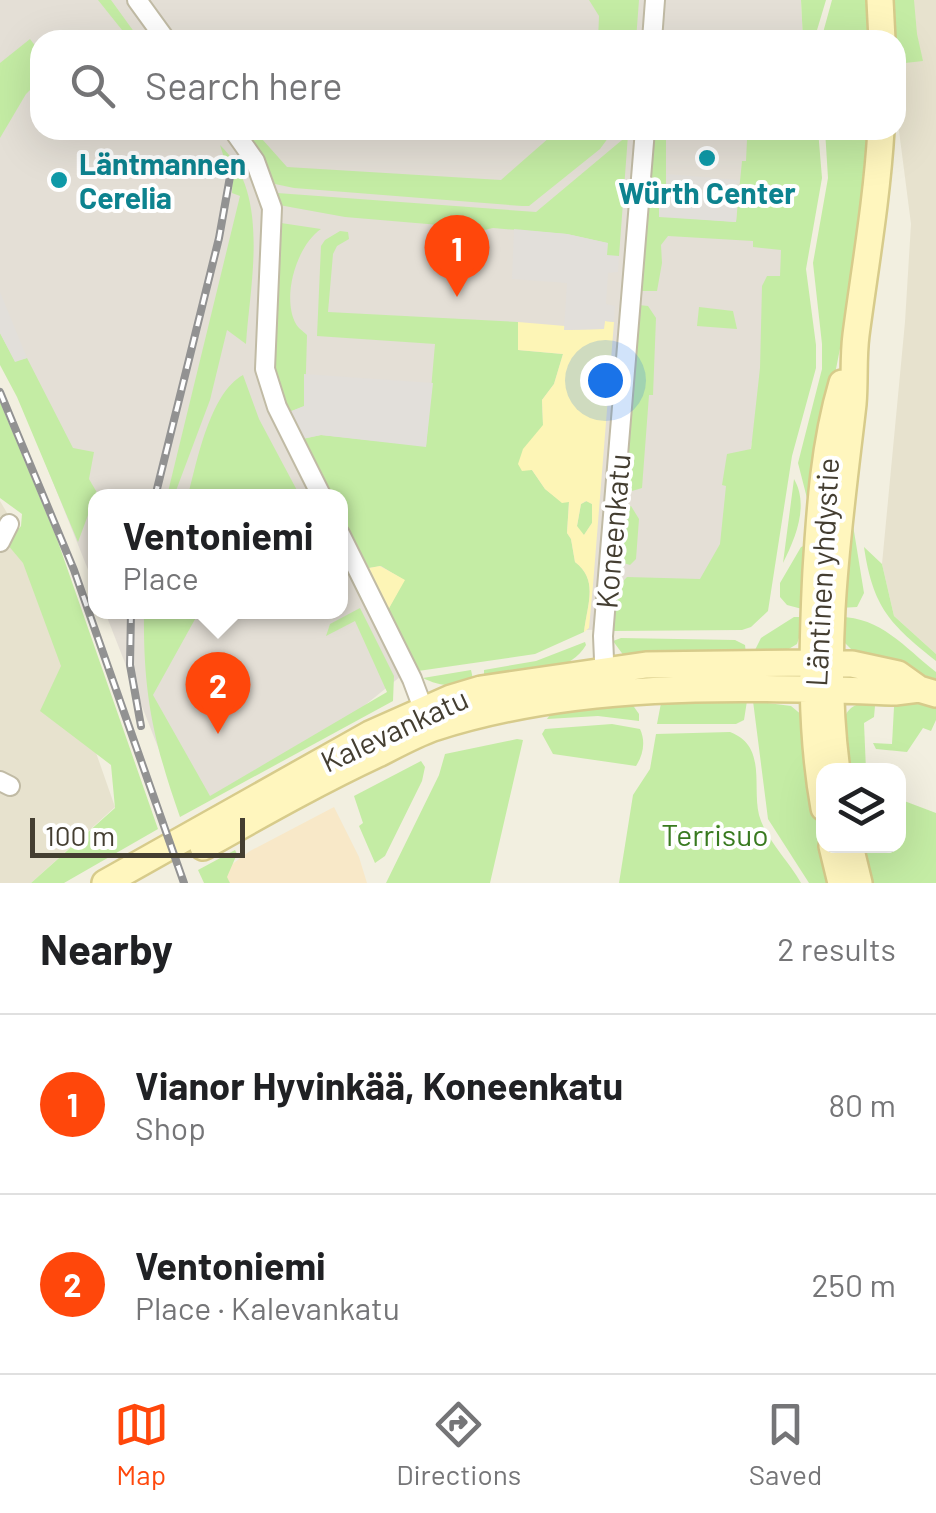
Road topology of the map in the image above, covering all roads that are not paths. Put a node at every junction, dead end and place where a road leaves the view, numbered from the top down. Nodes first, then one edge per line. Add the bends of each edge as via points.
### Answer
1 (137, 0) edge
2 (655, 0) edge
3 (880, 0) edge
4 (159, 30) edge
5 (653, 30) edge
6 (882, 30) edge
7 (240, 140) edge
8 (644, 140) edge
9 (879, 140) edge
10 (318, 489) edge
11 (10, 524) dead end
12 (0, 542) edge
13 (348, 550) edge
14 (822, 663) junction
15 (604, 681) junction
16 (822, 691) junction
17 (928, 692) edge
18 (427, 719) junction
19 (823, 763) edge
20 (836, 763) edge
21 (834, 853) edge
22 (852, 853) edge
23 (105, 883) edge
24 (140, 883) edge
25 (840, 883) edge
26 (859, 883) edge

1 - 4 street
2 - 5 street
3 - 6 main road
7 - 10 street via 256,161 272,208 265,369
8 - 15 street, Koneenkatu
9 - 14 main road, Läntinen yhdystie via 855,340 822,479
11 - 12 street
13 - 18 street
14 - 15 main road, Kalevankatu via 677,664
14 - 16 main road, Läntinen yhdystie
14 - 17 main road, Kalevankatu via 898,674
15 - 16 main road, Kalevankatu via 646,689
15 - 18 main road, Kalevankatu
16 - 17 main road, Kalevankatu
16 - 19 main road, Läntinen yhdystie
16 - 20 main road, Läntinen yhdystie
18 - 23 main road, Kalevankatu via 370,734
18 - 24 main road, Kalevankatu
21 - 25 main road
22 - 26 main road

